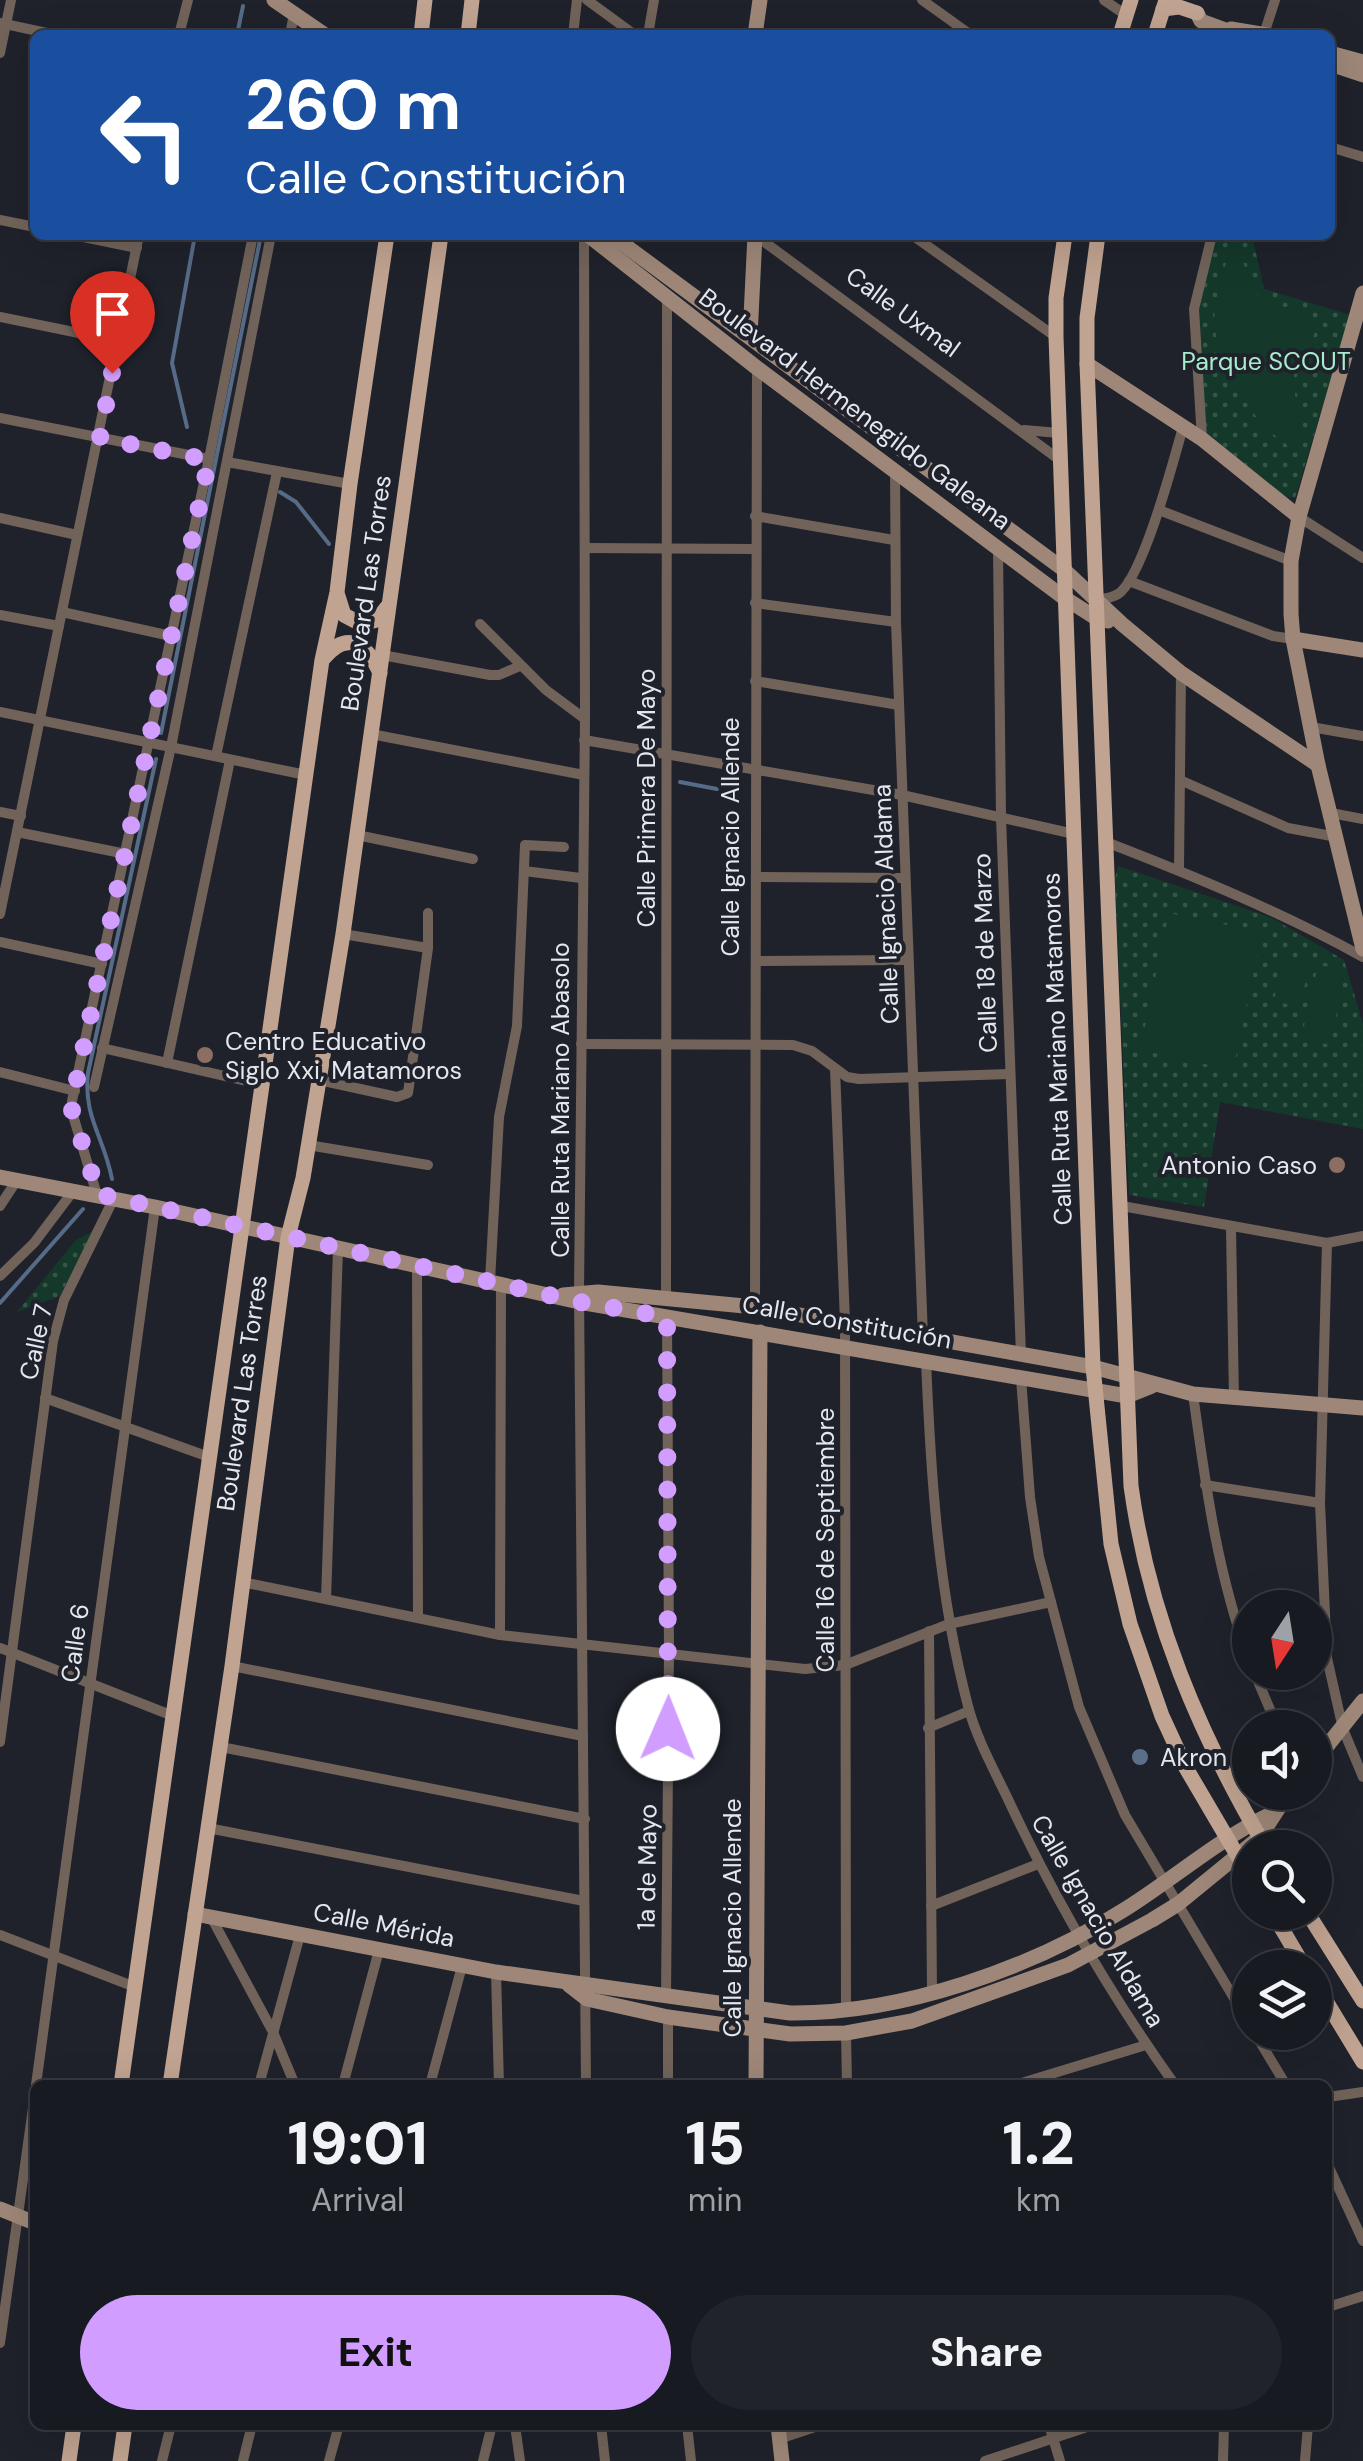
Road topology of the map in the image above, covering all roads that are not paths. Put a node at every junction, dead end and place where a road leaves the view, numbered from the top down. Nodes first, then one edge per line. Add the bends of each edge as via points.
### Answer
1 (11, 0) edge
2 (188, 0) edge
3 (274, 0) edge
4 (425, 0) edge
5 (472, 0) edge
6 (577, 0) edge
7 (586, 0) edge
8 (654, 0) edge
9 (760, 0) edge
10 (922, 0) edge
11 (1104, 0) edge
12 (1275, 0) edge
13 (1165, 5) edge
14 (1128, 7) edge
15 (294, 14) junction
16 (1198, 17) edge
17 (3, 23) edge
18 (1221, 29) junction
19 (34, 30) edge
20 (181, 30) edge
21 (291, 30) edge
22 (313, 30) edge
23 (422, 30) edge
24 (469, 30) edge
25 (573, 30) edge
26 (628, 30) edge
27 (649, 30) edge
28 (757, 30) edge
29 (964, 30) edge
30 (1158, 30) edge
31 (1224, 30) edge
32 (1228, 30) edge
33 (1266, 30) edge
34 (0, 53) edge
35 (1335, 54) edge
36 (1363, 62) edge
37 (1335, 66) edge
38 (1363, 75) edge
39 (1335, 149) edge
40 (1363, 157) edge
41 (0, 220) edge
42 (30, 226) edge
43 (252, 240) edge
44 (270, 240) edge
45 (386, 240) edge
46 (440, 240) edge
47 (586, 240) edge
48 (592, 240) edge
49 (618, 240) edge
50 (755, 240) edge
51 (762, 240) edge
52 (919, 240) edge
53 (1064, 240) edge
54 (1097, 240) edge
55 (1211, 240) edge
56 (138, 241) edge
57 (1363, 294) edge
58 (667, 298) junction
59 (0, 318) edge
60 (1359, 323) edge
61 (750, 337) junction
62 (1056, 337) junction
63 (118, 341) junction
64 (1087, 364) junction
65 (757, 368) junction
66 (0, 418) edge
67 (1183, 427) junction
68 (1022, 430) junction
69 (1059, 433) junction
70 (100, 438) junction
71 (1202, 439) junction
72 (209, 460) junction
73 (1061, 461) junction
74 (227, 462) junction
75 (895, 469) junction
76 (276, 472) junction
77 (350, 484) junction
78 (1159, 510) junction
79 (755, 516) junction
80 (1299, 516) junction
81 (0, 518) edge
82 (77, 535) junction
83 (894, 540) junction
84 (585, 548) junction
85 (667, 548) junction
86 (755, 549) junction
87 (998, 549) junction
88 (1363, 558) edge
89 (1292, 561) junction
90 (1063, 569) junction
91 (1129, 580) junction
92 (337, 592) junction
93 (1063, 597) junction
94 (1095, 600) junction
95 (756, 603) junction
96 (389, 604) junction
97 (62, 612) junction
98 (0, 615) edge
99 (1096, 618) junction
100 (896, 622) junction
101 (480, 624) dead end
102 (1122, 624) junction
103 (59, 626) junction
104 (170, 636) junction
105 (1293, 639) junction
106 (1363, 650) edge
107 (382, 655) junction
108 (322, 660) junction
109 (520, 666) junction
110 (380, 672) junction
111 (1181, 673) junction
112 (755, 682) junction
113 (899, 705) junction
114 (0, 712) edge
115 (584, 719) junction
116 (40, 720) junction
117 (1310, 727) junction
118 (371, 734) junction
119 (1363, 736) edge
120 (584, 740) junction
121 (148, 742) junction
122 (171, 747) junction
123 (667, 753) junction
124 (216, 756) junction
125 (230, 760) junction
126 (1318, 765) junction
127 (755, 768) junction
128 (584, 775) junction
129 (306, 776) junction
130 (1180, 780) junction
131 (902, 795) junction
132 (0, 812) edge
133 (1331, 814) junction
134 (21, 816) junction
135 (1001, 817) junction
136 (1363, 819) edge
137 (17, 832) junction
138 (1074, 834) junction
139 (358, 835) junction
140 (1337, 838) junction
141 (1106, 842) junction
142 (564, 847) dead end
143 (126, 854) junction
144 (473, 858) dead end
145 (1179, 870) junction
146 (524, 872) junction
147 (757, 877) junction
148 (581, 878) junction
149 (905, 878) junction
150 (1358, 904) edge
151 (0, 910) edge
152 (428, 913) dead end
153 (343, 934) junction
154 (0, 942) edge
155 (428, 948) junction
156 (1363, 949) edge
157 (1363, 957) edge
158 (908, 960) junction
159 (756, 961) junction
160 (102, 964) junction
161 (753, 1042) junction
162 (665, 1043) junction
163 (581, 1044) junction
164 (102, 1048) junction
165 (167, 1063) junction
166 (835, 1069) junction
167 (0, 1072) edge
168 (1010, 1074) junction
169 (914, 1078) junction
170 (318, 1080) junction
171 (264, 1085) junction
172 (94, 1087) dead end
173 (75, 1091) junction
174 (308, 1146) junction
175 (428, 1165) dead end
176 (8, 1179) edge
177 (74, 1190) junction
178 (106, 1196) junction
179 (0, 1206) edge
180 (1122, 1206) junction
181 (155, 1207) junction
182 (244, 1226) junction
183 (1231, 1228) junction
184 (1363, 1236) edge
185 (288, 1237) junction
186 (1327, 1243) junction
187 (338, 1249) junction
188 (418, 1266) junction
189 (0, 1276) edge
190 (495, 1282) junction
191 (580, 1297) junction
192 (666, 1297) junction
193 (755, 1307) junction
194 (667, 1317) junction
195 (844, 1322) junction
196 (760, 1332) junction
197 (923, 1337) junction
198 (845, 1347) junction
199 (1021, 1355) junction
200 (926, 1361) junction
201 (1093, 1368) junction
202 (1126, 1374) junction
203 (1021, 1378) junction
204 (1152, 1386) junction
205 (1095, 1391) junction
206 (1194, 1394) junction
207 (1126, 1396) junction
208 (45, 1398) junction
209 (1234, 1400) junction
210 (1322, 1406) junction
211 (1363, 1408) edge
212 (124, 1427) junction
213 (208, 1457) junction
214 (1206, 1486) junction
215 (1320, 1503) junction
216 (242, 1582) junction
217 (326, 1599) junction
218 (1050, 1602) junction
219 (1232, 1614) edge
220 (418, 1618) junction
221 (950, 1624) junction
222 (929, 1631) junction
223 (500, 1635) junction
224 (583, 1645) junction
225 (6, 1650) edge
226 (669, 1652) junction
227 (758, 1664) junction
228 (845, 1665) junction
229 (232, 1666) junction
230 (90, 1684) junction
231 (1363, 1701) edge
232 (969, 1711) junction
233 (172, 1716) junction
234 (928, 1728) junction
235 (1343, 1728) junction
236 (583, 1736) junction
237 (1332, 1741) edge
238 (0, 1742) edge
239 (221, 1748) junction
240 (1363, 1777) edge
241 (585, 1819) junction
242 (208, 1828) junction
243 (1256, 1830) edge
244 (1226, 1838) junction
245 (1232, 1838) edge
246 (1232, 1848) edge
247 (1232, 1857) edge
248 (1038, 1864) junction
249 (1164, 1884) junction
250 (584, 1901) junction
251 (1178, 1904) junction
252 (931, 1906) junction
253 (203, 1915) junction
254 (1318, 1930) edge
255 (0, 1935) edge
256 (300, 1935) junction
257 (1080, 1936) junction
258 (379, 1950) junction
259 (1090, 1954) junction
260 (54, 1955) junction
261 (462, 1966) junction
262 (496, 1972) junction
263 (135, 1987) junction
264 (587, 1992) junction
265 (932, 1992) junction
266 (1232, 1995) edge
267 (666, 1997) junction
268 (1363, 2001) edge
269 (758, 2009) junction
270 (846, 2011) junction
271 (1332, 2011) edge
272 (668, 2017) junction
273 (757, 2030) junction
274 (272, 2032) junction
275 (846, 2033) junction
276 (1146, 2045) junction
277 (1265, 2050) edge
278 (1363, 2062) edge
279 (37, 2080) edge
280 (124, 2080) edge
281 (171, 2080) edge
282 (260, 2080) edge
283 (294, 2080) edge
284 (343, 2080) edge
285 (431, 2080) edge
286 (499, 2080) edge
287 (586, 2080) edge
288 (668, 2080) edge
289 (756, 2080) edge
290 (847, 2080) edge
291 (1030, 2080) edge
292 (1170, 2080) edge
293 (1283, 2080) edge
294 (1363, 2092) edge
295 (1332, 2096) edge
296 (30, 2130) edge
297 (1332, 2175) edge
298 (0, 2209) edge
299 (18, 2216) junction
300 (30, 2221) edge
301 (1363, 2241) edge
302 (1363, 2296) edge
303 (1332, 2306) edge
304 (0, 2343) edge
305 (73, 2430) edge
306 (124, 2430) edge
307 (170, 2430) edge
308 (251, 2430) edge
309 (337, 2430) edge
310 (491, 2430) edge
311 (517, 2430) edge
312 (602, 2430) edge
313 (688, 2430) edge
314 (1050, 2430) edge
315 (1079, 2430) edge
316 (1224, 2430) edge
317 (1308, 2430) edge
318 (778, 2432) edge
319 (1053, 2439) junction
320 (69, 2461) edge
321 (120, 2461) edge
322 (162, 2461) edge
323 (243, 2461) edge
324 (329, 2461) edge
325 (483, 2461) edge
326 (520, 2461) edge
327 (605, 2461) edge
328 (691, 2461) edge
329 (782, 2461) edge
330 (984, 2461) edge
331 (1060, 2461) edge
332 (1223, 2461) edge
333 (1305, 2461) edge

1 - 17 street
2 - 20 street
3 - 15 main road
4 - 23 main road
5 - 24 main road
6 - 25 street
7 - 26 street
8 - 27 street
9 - 28 main road
10 - 29 street
11 - 14 street
12 - 33 street
13 - 16 main road
13 - 30 main road
15 - 21 street
15 - 22 main road
16 - 18 main road
17 - 19 street
17 - 34 street
18 - 31 main road
18 - 32 main road
35 - 36 main road
37 - 38 main road
39 - 40 street
41 - 42 street
43 - 72 street
44 - 74 street
45 - 77 main road, Boulevard Las Torres
46 - 96 main road, Boulevard Las Torres
47 - 84 street, Calle Ruta Mariano Abasolo
48 - 58 main road, Boulevard Hermenegildo Galeana
49 - 61 main road, Boulevard Hermenegildo Galeana
50 - 61 main road
51 - 68 street, Calle Uxmal
52 - 62 street
53 - 62 main road, Calle Ruta Mariano Matamoros
54 - 64 main road
55 - 71 street via 1194,309
56 - 63 street
57 - 60 main road
58 - 65 main road, Boulevard Hermenegildo Galeana
58 - 85 street, Calle Primera De Mayo
59 - 63 street
60 - 80 main road
61 - 90 main road, Boulevard Hermenegildo Galeana
62 - 69 main road, Calle Ruta Mariano Matamoros
63 - 70 street
64 - 67 main road
64 - 94 main road
65 - 75 main road, Boulevard Hermenegildo Galeana
65 - 79 street, Calle Ignacio Allende
66 - 70 street
67 - 71 main road
67 - 78 street
68 - 69 street
68 - 73 street, Calle Uxmal
69 - 73 main road, Calle Ruta Mariano Matamoros
70 - 72 street
70 - 82 street
71 - 80 main road
72 - 104 street
73 - 90 main road, Calle Ruta Mariano Matamoros
74 - 76 street
74 - 122 street
75 - 83 street, Calle Ignacio Aldama
75 - 87 main road, Boulevard Hermenegildo Galeana
76 - 77 street
76 - 124 street
77 - 92 main road, Boulevard Las Torres
78 - 89 street
78 - 91 street
79 - 83 street
79 - 86 street, Calle Ignacio Allende
80 - 88 street
80 - 89 main road
81 - 82 street
82 - 97 street
83 - 100 street, Calle Ignacio Aldama
84 - 85 street
84 - 115 street, Calle Ruta Mariano Abasolo
85 - 86 street
85 - 123 street, Calle Primera De Mayo
86 - 95 street, Calle Ignacio Allende
87 - 93 main road, Boulevard Hermenegildo Galeana
87 - 135 street, Calle 18 de Marzo
89 - 105 main road
90 - 93 main road, Calle Ruta Mariano Matamoros
90 - 94 main road, Boulevard Hermenegildo Galeana
91 - 94 street via 1118,594
91 - 105 street
92 - 96 main road via 344,615 361,624 377,620
92 - 108 main road, Boulevard Las Torres
93 - 99 main road, Boulevard Hermenegildo Galeana
93 - 138 main road, Calle Ruta Mariano Matamoros
94 - 99 main road
94 - 102 main road, Boulevard Hermenegildo Galeana
95 - 100 street
95 - 112 street, Calle Ignacio Allende
96 - 107 main road, Boulevard Las Torres
97 - 103 street
97 - 104 street
98 - 103 street
99 - 102 main road, Boulevard Hermenegildo Galeana
99 - 141 main road
100 - 113 street, Calle Ignacio Aldama
101 - 109 street
102 - 111 main road, Boulevard Hermenegildo Galeana
103 - 116 street
104 - 121 street
105 - 106 main road
105 - 117 main road
107 - 109 street via 490,675
107 - 110 main road, Boulevard Las Torres
108 - 110 main road via 337,645 351,643 368,652
108 - 129 main road, Boulevard Las Torres
109 - 115 street
110 - 118 main road, Boulevard Las Torres
111 - 126 main road, Boulevard Hermenegildo Galeana
111 - 130 street
112 - 113 street
112 - 127 street, Calle Ignacio Allende
113 - 131 street, Calle Ignacio Aldama
114 - 116 street
115 - 120 street, Calle Ruta Mariano Abasolo
116 - 121 street
116 - 134 street
117 - 119 street
117 - 126 main road
118 - 128 street
118 - 139 main road, Boulevard Las Torres
120 - 123 street
120 - 128 street, Calle Ruta Mariano Abasolo
121 - 122 street
121 - 143 street
122 - 124 street
122 - 164 street
123 - 127 street
123 - 162 street, Calle Primera De Mayo
124 - 125 street
125 - 129 street
125 - 165 street
126 - 133 main road
127 - 131 street
127 - 147 street, Calle Ignacio Allende
128 - 148 street, Calle Ruta Mariano Abasolo
129 - 171 main road, Boulevard Las Torres
130 - 140 street via 1288,828
130 - 145 street
131 - 135 street
131 - 149 street, Calle Ignacio Aldama
132 - 134 street
133 - 136 street
133 - 140 main road
134 - 137 street
135 - 138 street
135 - 168 street, Calle 18 de Marzo
137 - 143 street
137 - 151 street
138 - 201 main road, Calle Ruta Mariano Matamoros
139 - 144 street
139 - 153 main road, Boulevard Las Torres
140 - 150 main road
141 - 145 street
141 - 180 main road
142 - 146 street via 525,845
143 - 160 street
145 - 157 street
146 - 148 street
146 - 190 street via 517,1026 498,1117
147 - 149 street
147 - 159 street, Calle Ignacio Allende
148 - 163 street, Calle Ruta Mariano Abasolo
149 - 158 street, Calle Ignacio Aldama
150 - 156 main road
152 - 155 street
153 - 155 street
153 - 170 main road, Boulevard Las Torres
154 - 160 street
155 - 170 street via 406,1096
158 - 159 street
158 - 169 street, Calle Ignacio Aldama
159 - 161 street, Calle Ignacio Allende
160 - 173 street
161 - 162 street
161 - 166 street via 812,1050
161 - 193 street, Calle Ignacio Allende
162 - 163 street
162 - 192 street, Calle Primera De Mayo
163 - 191 street, Calle Ruta Mariano Abasolo
164 - 165 street
164 - 172 street
165 - 171 street
166 - 169 street via 859,1080
166 - 195 street, Calle 16 de Septiembre
167 - 173 street
168 - 169 street
168 - 199 street, Calle 18 de Marzo
169 - 197 street, Calle Ignacio Aldama
170 - 174 main road, Boulevard Las Torres
171 - 182 main road, Boulevard Las Torres
173 - 178 street via 72,1112
174 - 175 street
174 - 185 main road, Boulevard Las Torres
176 - 177 main road, Calle Constitución
176 - 179 street
177 - 178 main road, Calle Constitución
177 - 189 street
178 - 181 main road, Calle Constitución
178 - 208 street, Calle 7 via 64,1300
180 - 183 street
180 - 202 main road
181 - 182 main road, Calle Constitución
181 - 212 street, Calle 6
182 - 185 main road, Calle Constitución
182 - 213 main road, Boulevard Las Torres
183 - 186 street
183 - 209 street
184 - 186 street
185 - 187 main road, Calle Constitución
185 - 216 main road, Boulevard Las Torres
186 - 210 street
187 - 188 main road, Calle Constitución
187 - 217 street
188 - 190 main road, Calle Constitución
188 - 220 street
190 - 191 main road, Calle Constitución
190 - 223 street
191 - 192 main road, Calle Constitución
191 - 194 main road, Calle Constitución
191 - 224 street, Calle Ruta Mariano Abasolo
192 - 193 main road, Calle Constitución
193 - 195 main road, Calle Constitución
194 - 196 main road, Calle Constitución
194 - 226 street, 1a de Mayo
195 - 197 main road, Calle Constitución
195 - 198 street, Calle 16 de Septiembre
196 - 198 main road, Calle Constitución
196 - 227 main road, Calle Ignacio Allende
197 - 199 main road, Calle Constitución
198 - 200 main road, Calle Constitución
198 - 228 street, Calle 16 de Septiembre
199 - 201 main road, Calle Constitución
200 - 203 main road, Calle Constitución
200 - 221 street, Calle Ignacio Aldama via 941,1584
201 - 202 main road, Calle Constitución
201 - 205 main road, Calle Ruta Mariano Matamoros
202 - 204 main road, Calle Constitución
202 - 207 main road
203 - 205 main road, Calle Constitución
203 - 218 street via 1030,1497
204 - 206 main road, Calle Constitución
204 - 207 main road
205 - 207 main road, Calle Constitución
205 - 244 main road, Calle Ruta Mariano Matamoros via 1111,1544 1130,1624 1162,1716
206 - 209 main road, Calle Constitución
206 - 214 street
207 - 243 main road via 1136,1525 1165,1634 1211,1749
208 - 212 street
208 - 225 street, Calle 7
209 - 210 main road, Calle Constitución
210 - 211 main road, Calle Constitución
210 - 215 street
212 - 213 street
212 - 230 street, Calle 6
213 - 233 main road, Boulevard Las Torres
214 - 215 street
214 - 219 street
215 - 235 street via 1327,1658
216 - 217 street
216 - 229 main road, Boulevard Las Torres
217 - 220 street
218 - 221 street
218 - 249 street via 1102,1767
220 - 223 street
221 - 222 street
221 - 232 street, Calle Ignacio Aldama
222 - 228 street
222 - 234 street
223 - 224 street
224 - 226 street
224 - 236 street, Calle Ruta Mariano Abasolo
225 - 230 street
225 - 238 street, Calle 7
226 - 227 street
226 - 267 street, 1a de Mayo
227 - 228 street
227 - 269 main road, Calle Ignacio Allende
228 - 270 street, Calle 16 de Septiembre
229 - 236 street
229 - 239 main road, Boulevard Las Torres
230 - 233 street
230 - 260 street, Calle 6
231 - 235 main road
232 - 234 street
232 - 248 street, Calle Ignacio Aldama
233 - 263 main road, Boulevard Las Torres
234 - 252 street
235 - 237 main road
235 - 240 street
236 - 241 street, Calle Ruta Mariano Abasolo
239 - 241 street
239 - 242 main road, Boulevard Las Torres
241 - 250 street, Calle Ruta Mariano Abasolo
242 - 250 street
242 - 253 main road, Boulevard Las Torres
244 - 245 main road
244 - 246 main road, Calle Ruta Mariano Matamoros
244 - 249 main road
247 - 251 main road
248 - 252 street
248 - 257 street, Calle Ignacio Aldama
249 - 251 street
249 - 257 main road
250 - 264 street, Calle Ruta Mariano Abasolo
251 - 259 main road
251 - 266 street
252 - 265 street
253 - 256 main road, Calle Mérida
253 - 274 street
253 - 281 main road, Boulevard Las Torres
254 - 268 main road
255 - 260 street
256 - 258 main road, Calle Mérida
256 - 274 street
257 - 259 street, Calle Ignacio Aldama
257 - 265 main road
258 - 261 main road, Calle Mérida
258 - 284 street
259 - 275 main road via 963,2005
259 - 276 street, Calle Ignacio Aldama
260 - 263 street
260 - 279 street, Calle 6
261 - 262 main road, Calle Mérida
261 - 285 street
262 - 264 main road, Calle Mérida
262 - 286 street
263 - 280 main road, Boulevard Las Torres
264 - 267 main road
264 - 272 main road
264 - 287 street, Calle Ruta Mariano Abasolo
265 - 270 main road
267 - 269 main road
269 - 270 main road
269 - 273 main road, Calle Ignacio Allende
271 - 278 main road
272 - 273 main road
272 - 288 street
273 - 275 main road
273 - 289 main road, Calle Ignacio Allende
274 - 282 street
274 - 283 street
275 - 290 street
276 - 291 street
276 - 292 street, Calle Ignacio Aldama
277 - 293 street
294 - 295 street
296 - 299 street
297 - 301 street
298 - 299 main road
299 - 300 main road
299 - 304 street
302 - 303 street
305 - 320 main road
306 - 321 main road
307 - 322 street
308 - 323 street
309 - 324 street
310 - 325 street
311 - 326 street
312 - 327 street
313 - 328 street
314 - 319 street
315 - 319 street
316 - 332 street
317 - 333 street
318 - 329 main road
319 - 330 street
319 - 331 street

